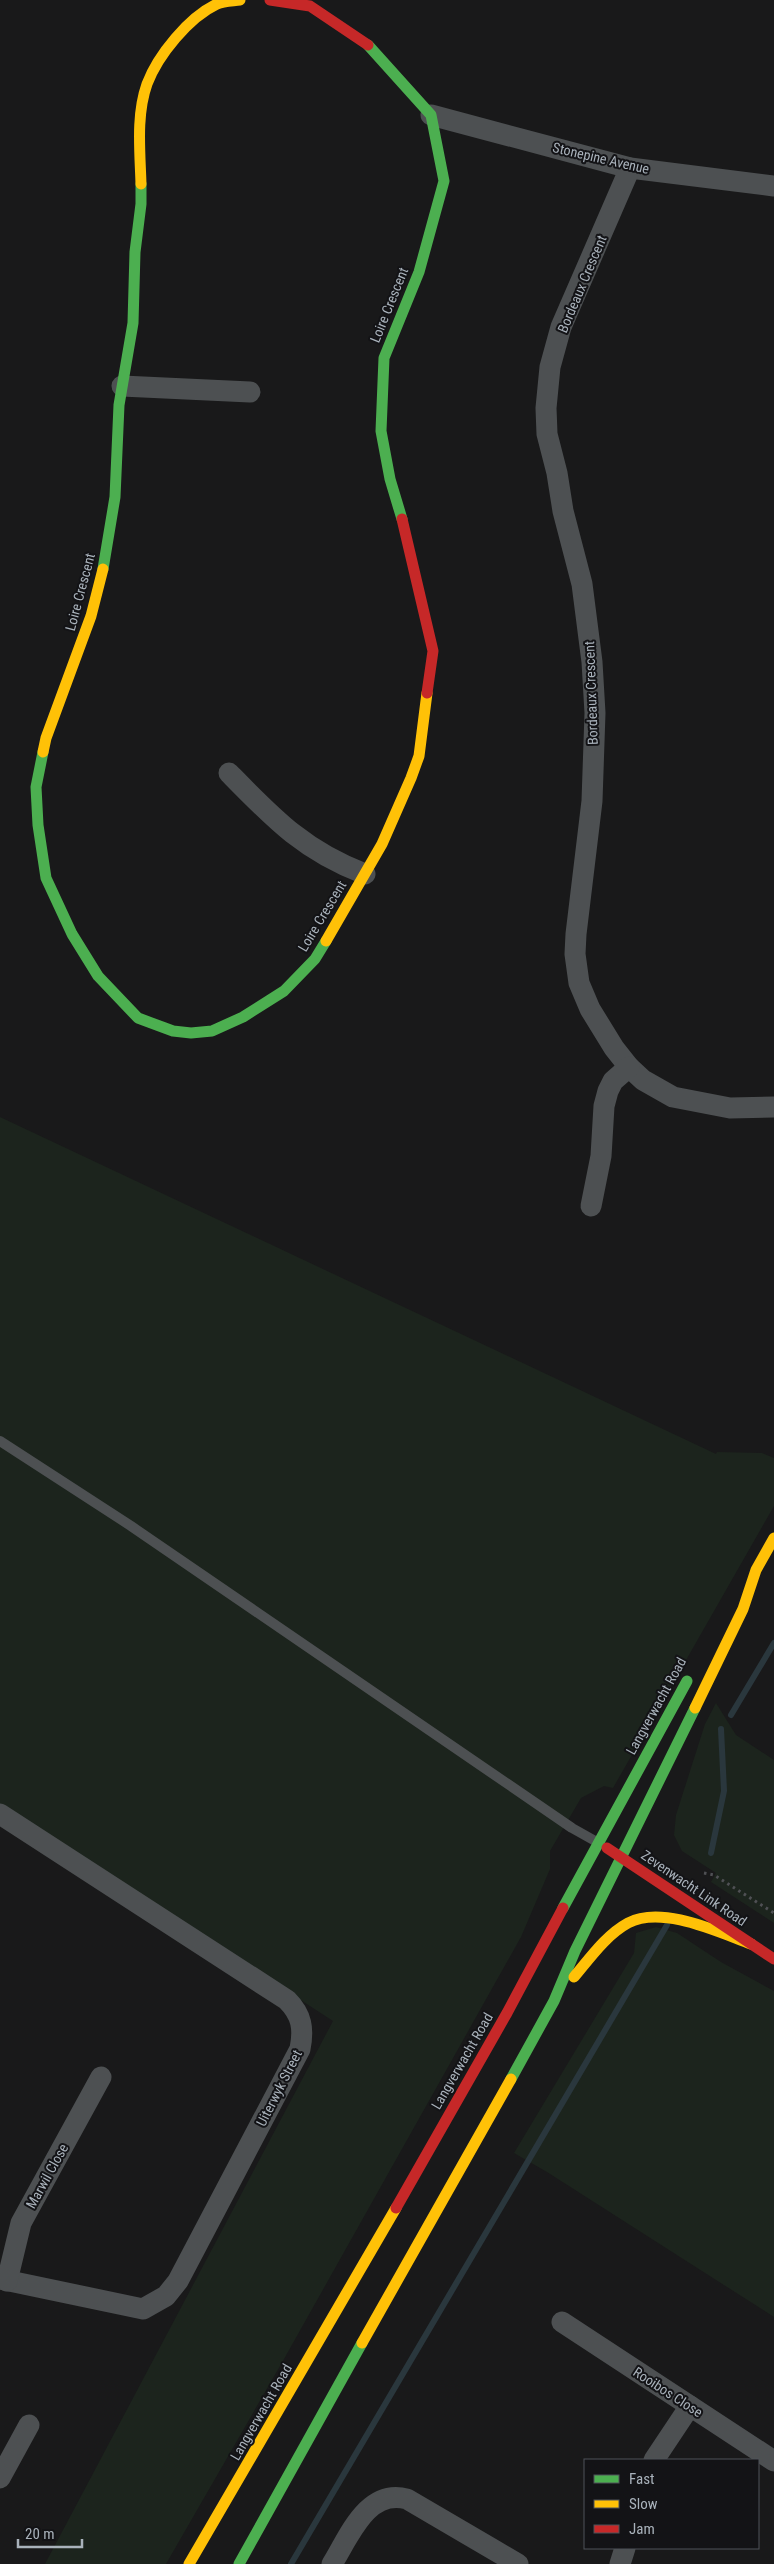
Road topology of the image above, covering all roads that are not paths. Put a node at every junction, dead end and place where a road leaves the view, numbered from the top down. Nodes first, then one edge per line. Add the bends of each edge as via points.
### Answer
1 (240, 0) edge
2 (270, 0) edge
3 (431, 115) junction
4 (630, 168) junction
5 (774, 186) edge
6 (122, 386) junction
7 (250, 392) dead end
8 (229, 773) dead end
9 (365, 874) junction
10 (628, 1067) junction
11 (774, 1108) edge
12 (591, 1206) dead end
13 (0, 1441) edge
14 (774, 1538) edge
15 (756, 1570) junction
16 (734, 1597) dead end
17 (692, 1673) dead end
18 (0, 1814) edge
19 (598, 1842) junction
20 (622, 1858) junction
21 (751, 1944) junction
22 (774, 1959) edge
23 (554, 2001) junction
24 (101, 2077) dead end
25 (3, 2280) edge
26 (562, 2322) dead end
27 (690, 2406) junction
28 (29, 2425) dead end
29 (655, 2459) edge
30 (774, 2461) edge
31 (0, 2478) edge
32 (625, 2549) edge
33 (189, 2564) edge
34 (239, 2564) edge
35 (332, 2564) edge
36 (518, 2564) edge
37 (620, 2564) edge

1 - 6 street, Loire Crescent via 218,3 186,27 164,52 147,84 140,123 140,204 133,323
2 - 3 street, Loire Crescent via 310,6 374,49
3 - 4 street, Stonepine Avenue
3 - 9 street, Loire Crescent via 444,181 419,272 384,358 382,430 390,479 409,542 433,651 419,756 390,827
4 - 5 street, Stonepine Avenue
4 - 10 street, Bordeaux Crescent via 561,328 550,367 546,408 563,511 582,584 595,713 592,801 575,954 579,983 590,1009
6 - 7 street
6 - 9 street, Loire Crescent via 115,497 103,568 85,633 46,738 36,787 46,878 72,934 98,976 138,1018 173,1031 212,1031 243,1017 284,991 315,960
8 - 9 street via 290,833 337,863
10 - 11 street, Bordeaux Crescent via 673,1097 730,1108
10 - 12 street via 613,1081 604,1106 601,1156
13 - 19 lane via 131,1526 572,1828
14 - 15 street
15 - 16 street
15 - 20 street via 743,1609
17 - 19 street, Langverwacht Road
18 - 25 street, Uiterwyk Street via 287,2000 297,2010 302,2035 295,2057 178,2281 166,2296 143,2309
19 - 20 street, Zevenwacht Link Road
19 - 33 street, Langverwacht Road via 507,2013
20 - 21 street, Zevenwacht Link Road
20 - 23 street via 575,1951
21 - 22 street, Zevenwacht Link Road
21 - 23 street via 657,1915 639,1917 614,1933
23 - 34 street
24 - 25 street, Marwil Close via 21,2223
26 - 27 street, Rooibos Close
27 - 29 street
27 - 30 street, Rooibos Close
28 - 31 street
32 - 37 street
35 - 36 street via 366,2510 376,2502 397,2496

